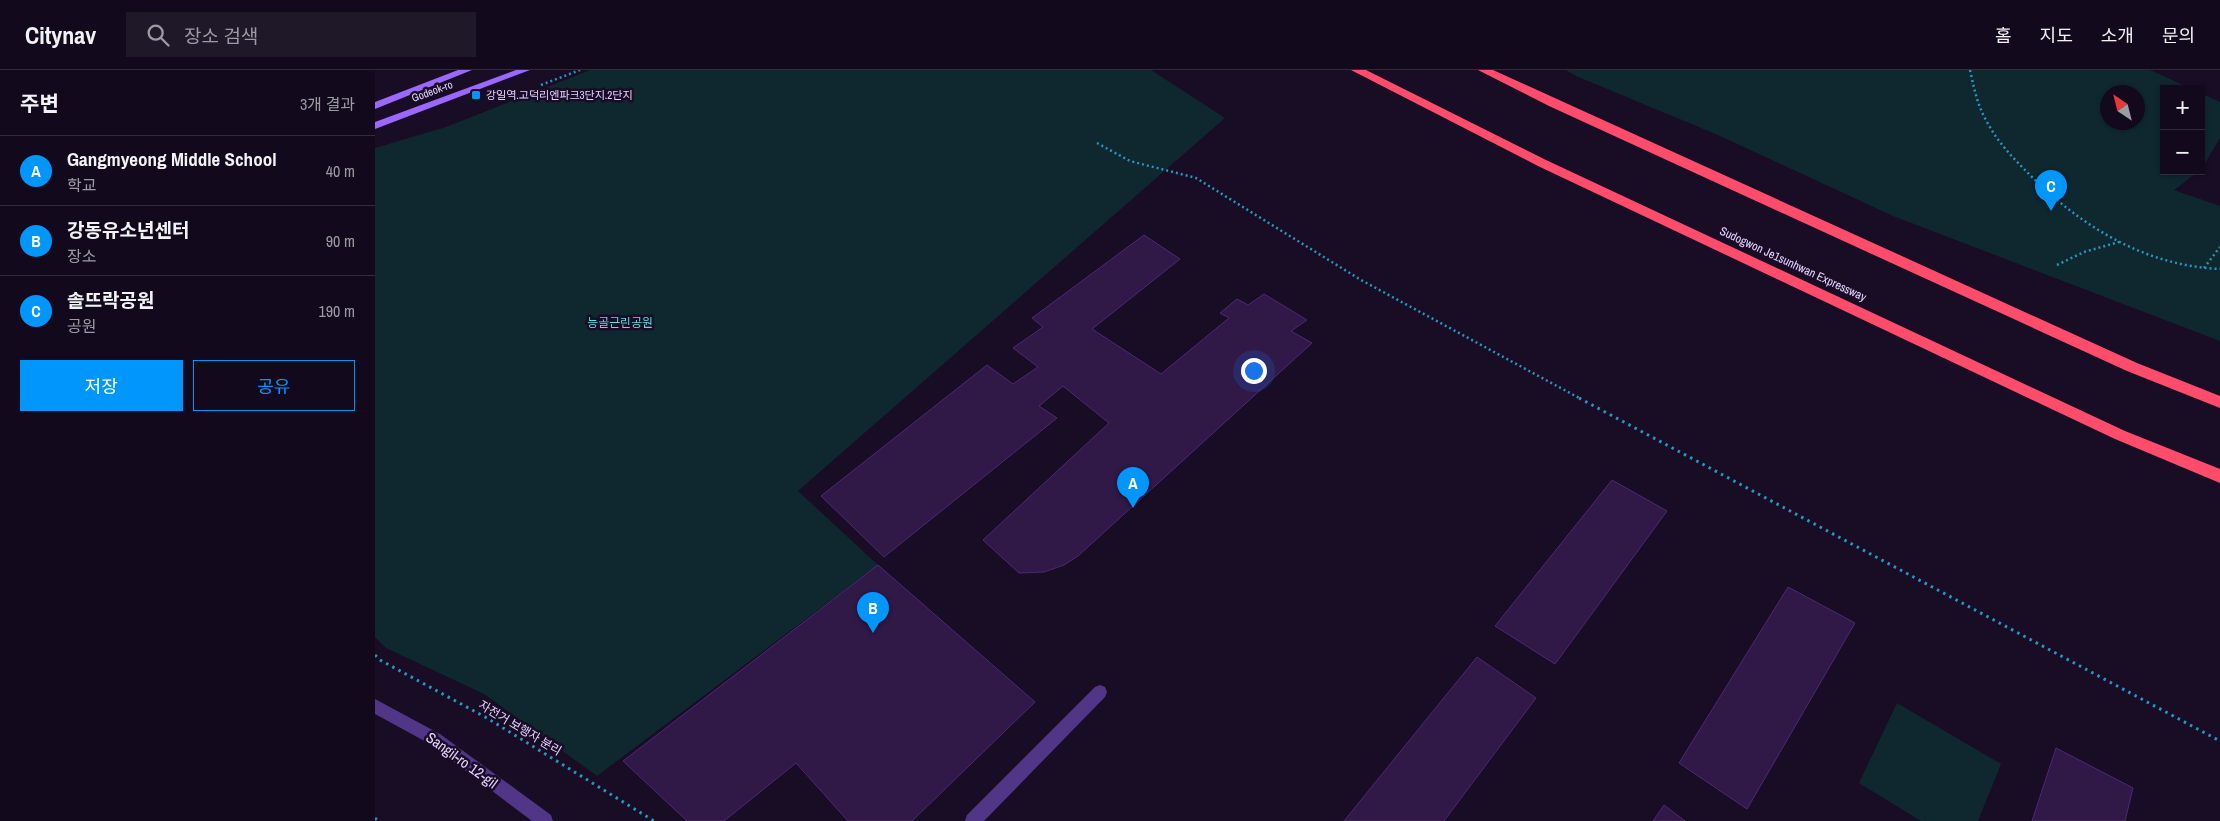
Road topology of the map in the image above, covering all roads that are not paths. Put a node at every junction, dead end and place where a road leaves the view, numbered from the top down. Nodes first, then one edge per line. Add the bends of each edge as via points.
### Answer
1 (467, 70) edge
2 (525, 70) edge
3 (1357, 70) edge
4 (1484, 70) edge
5 (375, 106) edge
6 (375, 126) edge
7 (2220, 402) edge
8 (2120, 435) junction
9 (2220, 476) edge
10 (2220, 483) edge
11 (1099, 692) dead end
12 (375, 706) edge
13 (545, 821) edge
14 (973, 821) edge

1 - 5 main road, Godeok-ro
2 - 6 main road, Godeok-ro
3 - 8 highway, Sudogwon Je1sunhwan Expressway via 1542,163
4 - 7 highway via 2132,367
8 - 9 highway, Sudogwon Je1sunhwan Expressway
8 - 10 highway
11 - 14 street
12 - 13 street, Sangil-ro 12-gil via 435,739

